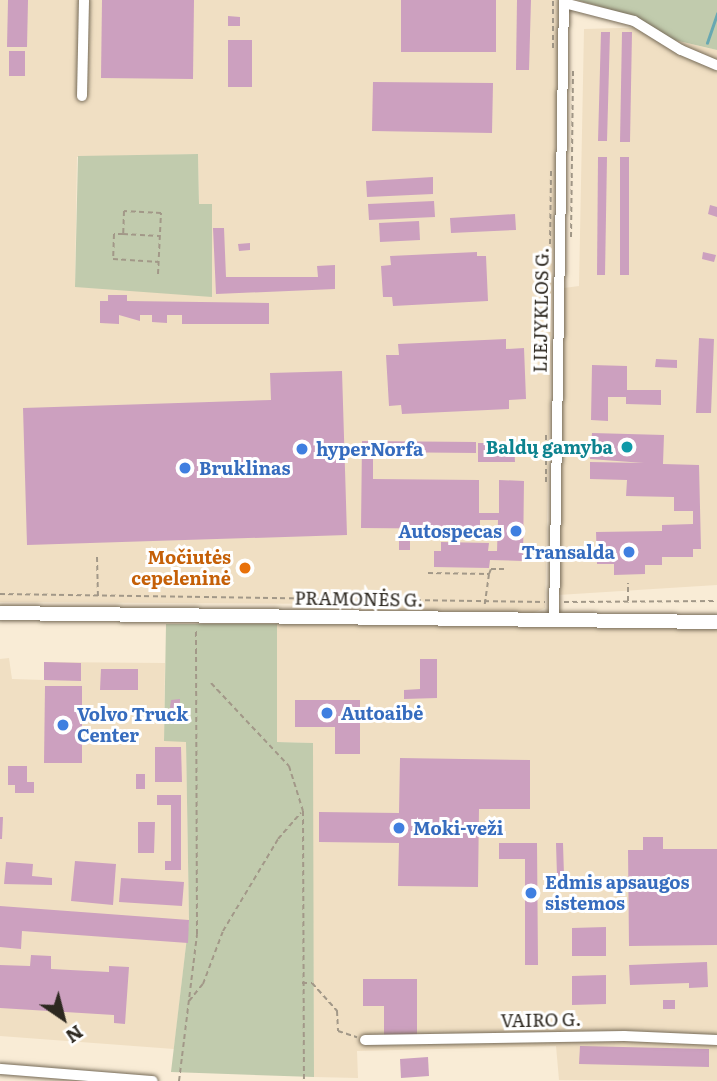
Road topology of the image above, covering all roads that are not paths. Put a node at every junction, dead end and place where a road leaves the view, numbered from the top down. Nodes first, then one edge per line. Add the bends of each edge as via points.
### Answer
1 (84, 0) edge
2 (564, 2) edge
3 (717, 65) edge
4 (82, 96) dead end
5 (0, 613) edge
6 (554, 620) junction
7 (717, 622) edge
8 (365, 1040) road end
9 (717, 1040) edge
10 (0, 1069) edge
11 (152, 1081) edge

1 - 4 street
2 - 3 street via 634,21 681,50
2 - 6 street, LIEJYKLOS G.
5 - 6 main road, PRAMONĖS G.
6 - 7 main road, PRAMONĖS G.
8 - 9 street, VAIRO G. via 624,1036
10 - 11 street

